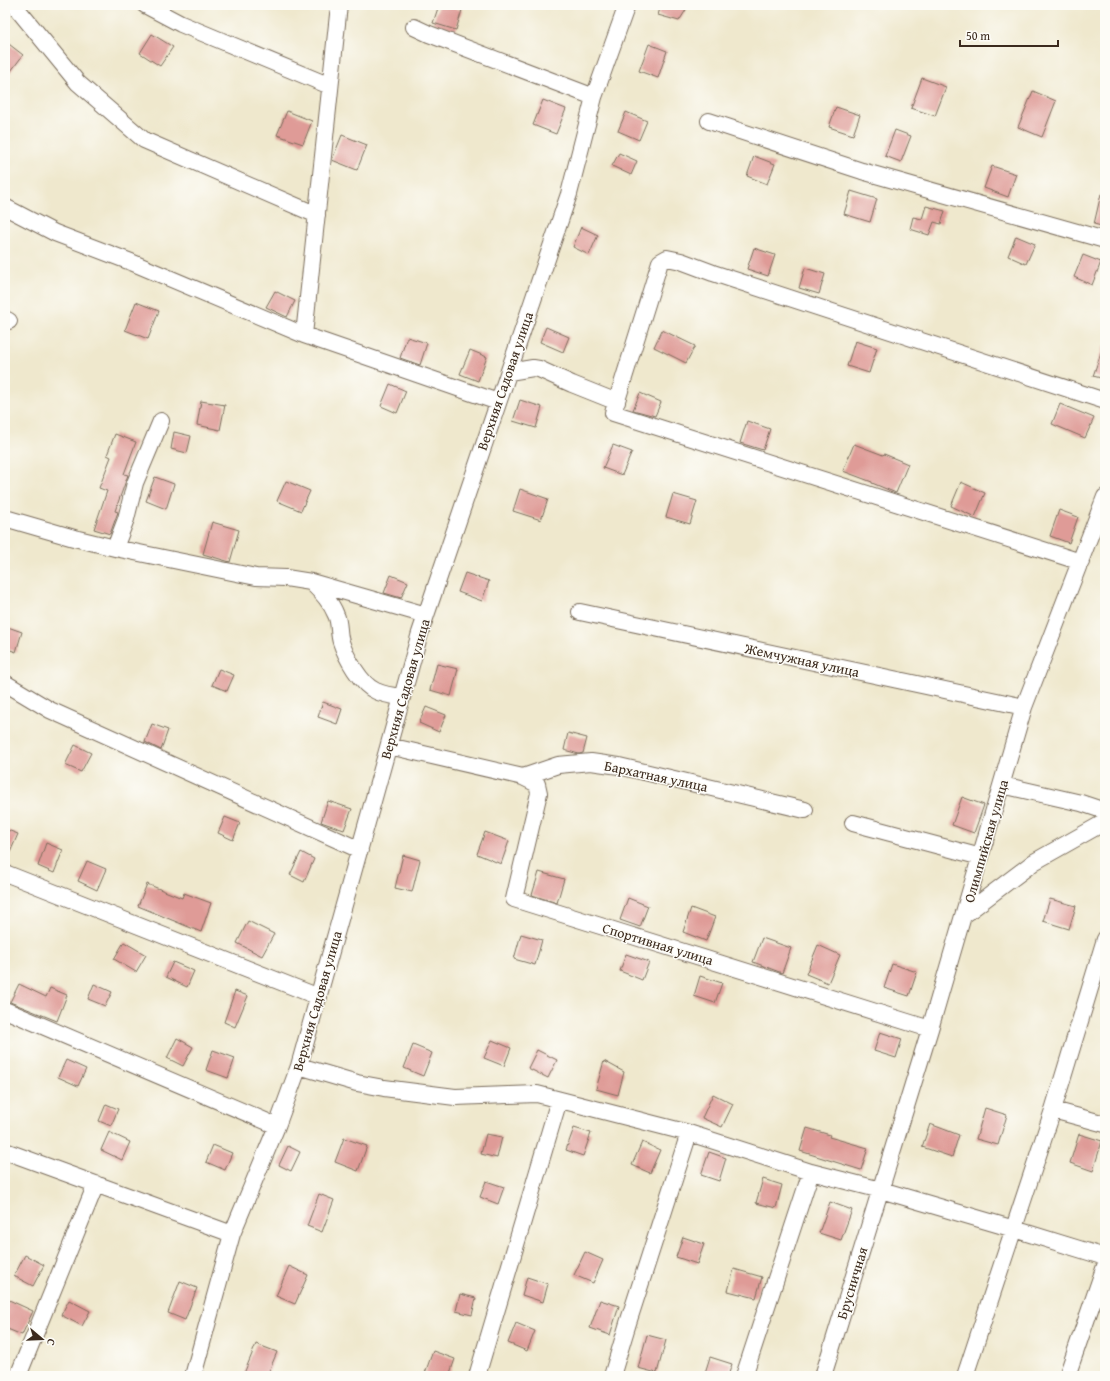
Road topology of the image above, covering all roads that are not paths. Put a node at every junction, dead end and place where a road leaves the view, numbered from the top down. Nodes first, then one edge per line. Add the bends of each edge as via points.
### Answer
1 (14, 5) edge
2 (145, 5) edge
3 (338, 5) edge
4 (627, 5) edge
5 (414, 27) dead end
6 (330, 86) junction
7 (594, 97) junction
8 (709, 121) dead end
9 (5, 207) edge
10 (317, 215) junction
11 (1105, 240) edge
12 (304, 335) junction
13 (509, 372) junction
14 (1105, 400) edge
15 (498, 402) junction
16 (617, 402) junction
17 (161, 421) dead end
18 (1105, 497) edge
19 (5, 518) edge
20 (115, 548) junction
21 (1081, 562) junction
22 (311, 582) junction
23 (580, 612) dead end
24 (426, 615) junction
25 (5, 683) edge
26 (402, 697) junction
27 (1024, 707) junction
28 (389, 746) junction
29 (523, 777) junction
30 (1002, 785) junction
31 (806, 810) dead end
32 (1105, 811) edge
33 (1105, 822) edge
34 (853, 823) dead end
35 (360, 850) junction
36 (981, 856) junction
37 (5, 873) edge
38 (964, 915) junction
39 (1105, 938) edge
40 (319, 997) junction
41 (5, 1010) edge
42 (930, 1029) junction
43 (299, 1066) junction
44 (559, 1100) junction
45 (1053, 1110) junction
46 (1105, 1124) edge
47 (277, 1126) junction
48 (688, 1133) junction
49 (5, 1151) edge
50 (811, 1172) junction
51 (96, 1184) junction
52 (881, 1190) junction
53 (1014, 1229) junction
54 (232, 1234) junction
55 (1105, 1258) edge
56 (1105, 1266) edge
57 (18, 1376) edge
58 (193, 1376) edge
59 (477, 1376) edge
60 (612, 1376) edge
61 (744, 1376) edge
62 (823, 1376) edge
63 (966, 1376) edge
64 (1067, 1376) edge

1 - 10 street via 78,83 144,140
2 - 6 street via 180,24
3 - 6 street
4 - 7 street, Верхняя Садовая улица
5 - 7 street
6 - 10 street
7 - 13 street, Верхняя Садовая улица via 569,194
8 - 11 street via 862,171
9 - 12 street via 55,233
10 - 12 street
12 - 15 street
13 - 15 street, Верхняя Садовая улица
13 - 16 street via 539,369
14 - 16 street via 667,258 660,262
15 - 24 street, Верхняя Садовая улица
16 - 21 street via 613,413
17 - 20 street via 136,483
18 - 21 street, Олимпийская улица
19 - 20 street
20 - 22 street via 256,577
21 - 27 street, Олимпийская улица
22 - 24 street
22 - 26 street via 330,602 337,616 344,649 356,672 374,691
23 - 27 street, Жемчужная улица
24 - 26 street, Верхняя Садовая улица
25 - 35 street via 50,710
26 - 28 street, Верхняя Садовая улица
27 - 30 street, Олимпийская улица
28 - 29 street
28 - 35 street, Верхняя Садовая улица
29 - 31 street, Бархатная улица via 558,765 592,762 619,766
29 - 42 street, Спортивная улица via 537,784 539,793 514,899
30 - 32 street
30 - 36 street, Олимпийская улица
33 - 38 street via 1034,862
34 - 36 street
35 - 40 street, Верхняя Садовая улица
36 - 38 street, Олимпийская улица
37 - 40 street
38 - 42 street, Олимпийская улица
39 - 45 street
40 - 43 street, Верхняя Садовая улица
41 - 47 street
42 - 52 street, Олимпийская улица
43 - 44 street via 384,1088 455,1097 537,1094
43 - 47 street, Верхняя Садовая улица
44 - 48 street
44 - 59 street
45 - 46 street
45 - 53 street
47 - 54 street, Верхняя Садовая улица
48 - 50 street
48 - 60 street
49 - 51 street
50 - 52 street
50 - 61 street
51 - 54 street
51 - 57 street
52 - 53 street
52 - 62 street, Брусничная
53 - 55 street
53 - 63 street
54 - 58 street, Верхняя Садовая улица
56 - 64 street

